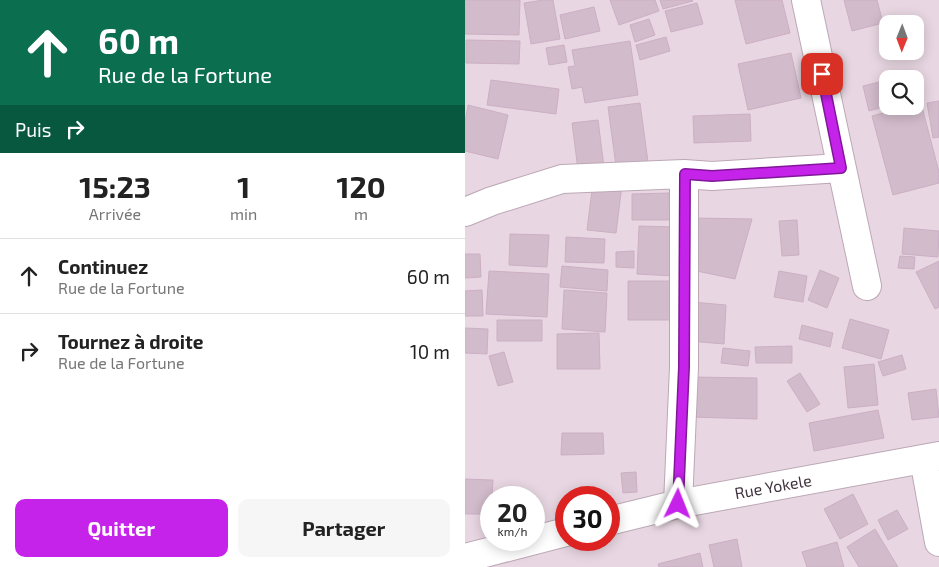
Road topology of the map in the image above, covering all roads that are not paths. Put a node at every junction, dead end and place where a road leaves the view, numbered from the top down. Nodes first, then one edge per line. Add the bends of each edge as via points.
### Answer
1 (806, 0) edge
2 (841, 168) junction
3 (685, 174) junction
4 (465, 212) edge
5 (867, 286) dead end
6 (932, 458) edge
7 (678, 504) junction
8 (620, 519) edge
9 (555, 535) edge
10 (939, 542) edge
11 (465, 558) edge

1 - 2 street
2 - 3 street via 712,176
2 - 5 street
3 - 4 street via 562,180
3 - 7 street via 684,367
6 - 7 street, Rue Yokele
6 - 10 street
7 - 8 street, Rue Yokele
9 - 11 street

